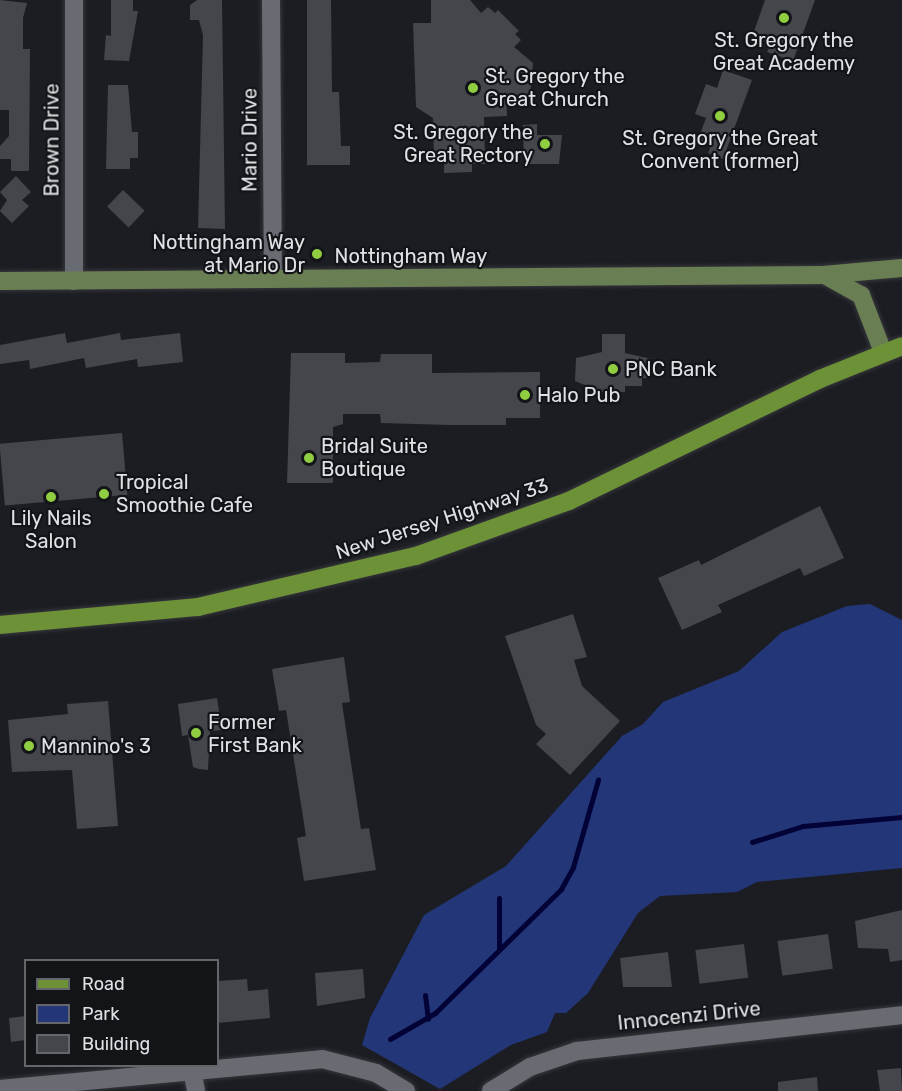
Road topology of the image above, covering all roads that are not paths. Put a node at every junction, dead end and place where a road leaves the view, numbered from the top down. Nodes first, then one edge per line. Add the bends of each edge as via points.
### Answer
1 (74, 0) edge
2 (272, 0) edge
3 (902, 268) edge
4 (823, 275) junction
5 (273, 279) junction
6 (0, 281) edge
7 (74, 281) junction
8 (902, 346) edge
9 (884, 352) junction
10 (0, 625) edge
11 (902, 1015) edge
12 (192, 1070) junction
13 (0, 1089) edge
14 (196, 1091) edge
15 (406, 1091) edge
16 (491, 1091) edge

1 - 7 street, Brown Drive
2 - 5 street, Mario Drive
3 - 4 street, Nottingham Way
4 - 5 street, Nottingham Way
4 - 9 street, Nottingham Way via 861,295
5 - 7 street, Nottingham Way
6 - 7 street, Nottingham Way
8 - 9 main road, New Jersey Highway 33
9 - 10 main road, New Jersey Highway 33 via 569,501 405,559 198,607
11 - 16 street, Innocenzi Drive via 577,1051 530,1066
12 - 13 street
12 - 14 street
12 - 15 street via 322,1059 376,1073

